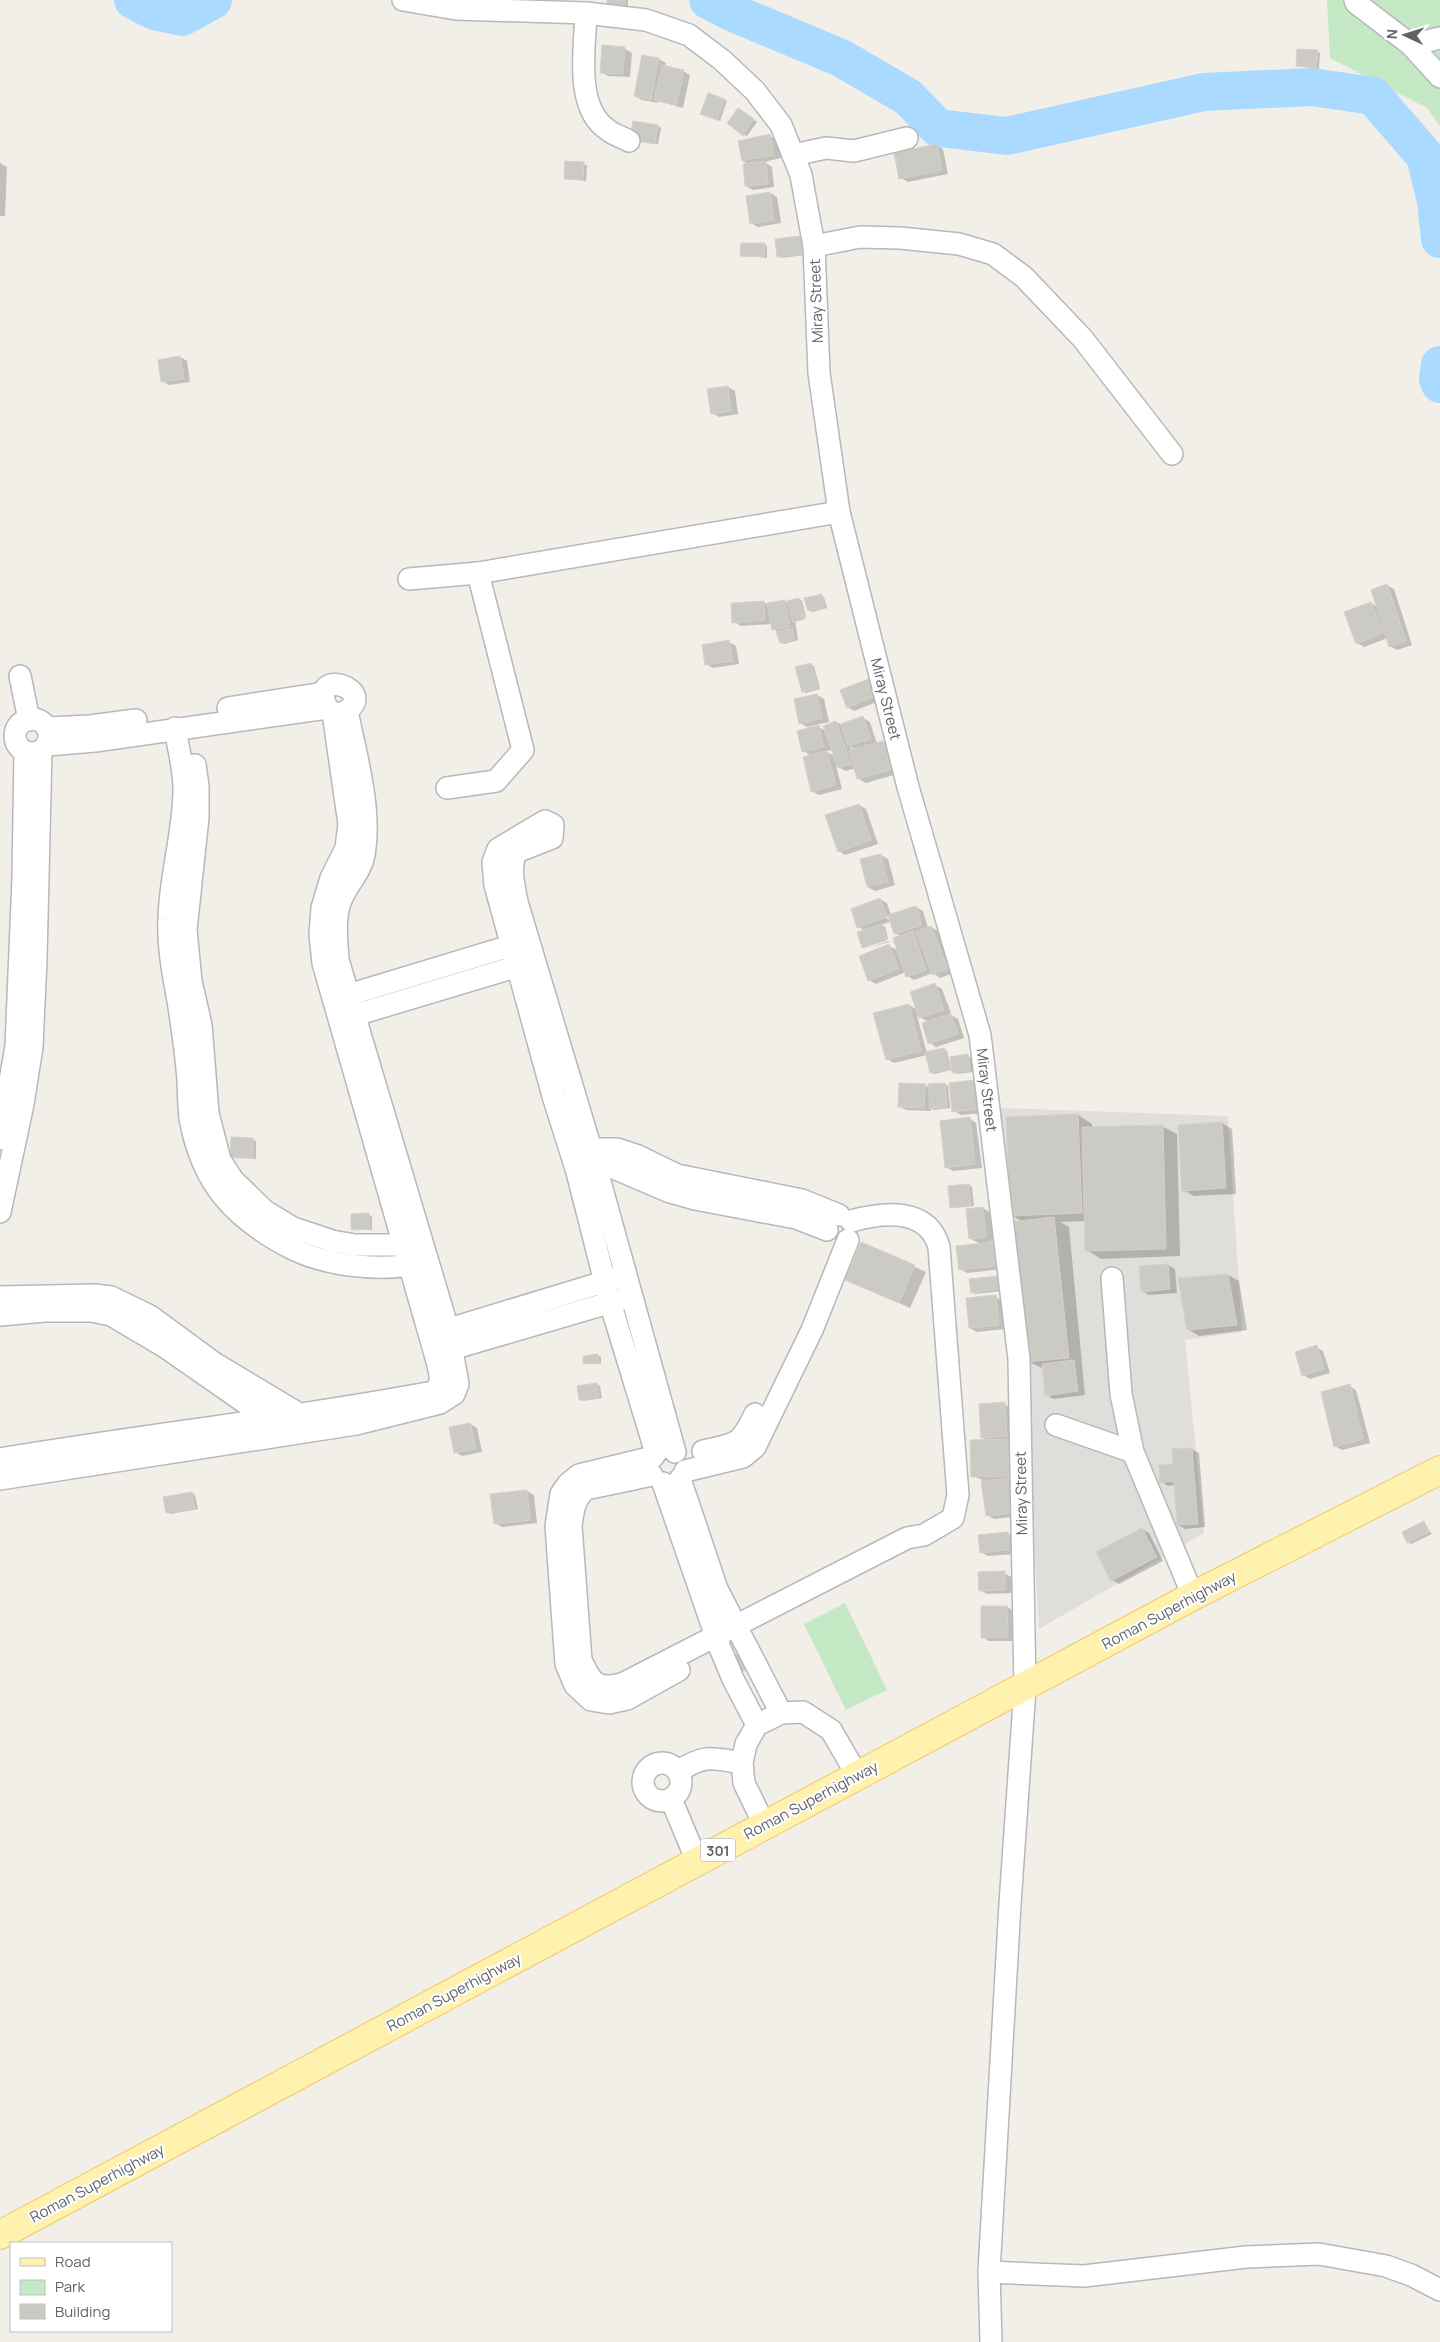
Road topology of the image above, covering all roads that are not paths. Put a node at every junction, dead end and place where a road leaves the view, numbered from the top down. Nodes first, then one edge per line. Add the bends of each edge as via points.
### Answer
1 (404, 0) edge
2 (1355, 0) edge
3 (586, 12) junction
4 (1440, 38) edge
5 (1411, 45) junction
6 (1440, 77) edge
7 (907, 138) dead end
8 (629, 141) dead end
9 (793, 155) junction
10 (814, 246) junction
11 (1172, 454) dead end
12 (839, 512) junction
13 (478, 573) junction
14 (409, 579) dead end
15 (20, 676) dead end
16 (243, 713) junction
17 (182, 727) junction
18 (38, 739) junction
19 (446, 788) dead end
20 (519, 943) junction
21 (468, 959) junction
22 (526, 964) junction
23 (398, 980) junction
24 (473, 980) junction
25 (340, 997) junction
26 (405, 1000) junction
27 (347, 1018) junction
28 (24, 1047) junction
29 (0, 1138) edge
30 (584, 1161) junction
31 (1, 1201) edge
32 (259, 1218) junction
33 (840, 1229) junction
34 (412, 1242) junction
35 (418, 1263) junction
36 (627, 1275) junction
37 (1112, 1278) dead end
38 (607, 1292) junction
39 (555, 1296) junction
40 (0, 1297) edge
41 (633, 1297) junction
42 (93, 1303) junction
43 (0, 1314) edge
44 (562, 1316) junction
45 (501, 1323) junction
46 (441, 1341) junction
47 (210, 1370) junction
48 (285, 1422) junction
49 (1056, 1425) dead end
50 (90, 1444) junction
51 (1133, 1452) junction
52 (0, 1459) edge
53 (91, 1466) junction
54 (668, 1466) junction
55 (1440, 1470) edge
56 (0, 1479) edge
57 (1193, 1596) junction
58 (738, 1632) junction
59 (718, 1642) junction
60 (765, 1681) junction
61 (1024, 1688) junction
62 (740, 1694) junction
63 (781, 1713) junction
64 (757, 1725) junction
65 (742, 1763) junction
66 (678, 1771) junction
67 (857, 1775) junction
68 (671, 1799) junction
69 (764, 1824) junction
70 (697, 1861) junction
71 (0, 2235) edge
72 (989, 2272) junction
73 (1440, 2290) edge
74 (991, 2342) edge

1 - 3 street, Miray Street via 456,9
2 - 5 street
3 - 8 street via 584,79 589,104 607,130
3 - 9 street, Miray Street via 646,20 689,35 755,91 781,125
4 - 5 street
5 - 6 street
7 - 9 street via 868,149 826,148
9 - 10 street, Miray Street via 801,175
10 - 11 street via 860,237 900,238 959,244 993,254 1024,277 1083,339
10 - 12 street, Miray Street via 819,373
12 - 13 street
12 - 61 street, Miray Street via 908,787 980,1035 1019,1359
13 - 14 street
13 - 19 street via 523,750 496,781
15 - 18 street
16 - 17 street
16 - 18 street via 90,726
16 - 25 street via 333,706 349,760 358,824 331,878
17 - 18 street via 95,741
17 - 32 street via 191,786 172,883 177,931 191,981 189,1011 206,1070 199,1115 220,1160 224,1185
18 - 28 street via 32,794
20 - 20 street via 513,860 516,852 552,838 553,825 550,822 545,821 506,843 498,849 493,862 495,885
20 - 21 street
20 - 22 street
21 - 23 street
21 - 24 street
22 - 24 street
22 - 30 street
23 - 25 street
23 - 26 street
24 - 26 street
25 - 27 street
26 - 27 street
27 - 34 street
28 - 29 street
28 - 31 street via 23,1104
30 - 33 street via 656,1176 670,1192 695,1199
30 - 36 street
30 - 38 street
32 - 34 street via 355,1245
32 - 35 street via 298,1251 328,1262 360,1266
33 - 54 street via 805,1328 764,1412 745,1435 741,1449
33 - 58 street via 871,1216 888,1215 910,1217 930,1226 936,1234 958,1495 952,1518 924,1535 907,1538 871,1564
34 - 35 street
35 - 46 street
36 - 38 street
36 - 41 street
37 - 51 street via 1121,1394
38 - 39 street
38 - 41 street
38 - 44 street
38 - 54 street
39 - 44 street
39 - 45 street
40 - 42 street
41 - 54 street
42 - 43 street
42 - 47 street via 111,1315 169,1341
44 - 45 street
45 - 46 street
46 - 48 street via 441,1382 437,1398 354,1415
47 - 48 street
47 - 48 street
48 - 50 street
48 - 53 street
49 - 51 street
50 - 52 street
50 - 53 street
51 - 57 street
53 - 56 street
54 - 58 street
54 - 59 street
54 - 59 street via 579,1475 568,1484 568,1497 556,1526 569,1604 566,1664 582,1681 590,1700 609,1703 627,1699 654,1676
55 - 57 main road, Roman Superhighway / 301
57 - 61 main road, Roman Superhighway / 301
58 - 59 street
58 - 60 street
59 - 62 street
60 - 62 street
60 - 63 street
61 - 67 main road, Roman Superhighway / 301
61 - 72 street, Miray Street
62 - 64 street
63 - 64 street
63 - 67 street via 803,1712 831,1730
64 - 65 street via 746,1744
65 - 66 street via 710,1757 695,1760
65 - 69 street via 744,1783
66 - 68 street via 681,1787
66 - 68 street via 666,1763 658,1763 646,1771 643,1778 650,1797 663,1801
67 - 69 main road, Roman Superhighway / 301
68 - 70 street
69 - 70 main road, Roman Superhighway / 301
70 - 71 main road, Roman Superhighway / 301
72 - 73 street via 1084,2276 1246,2257 1319,2254 1386,2266
72 - 74 street, Miray Street

